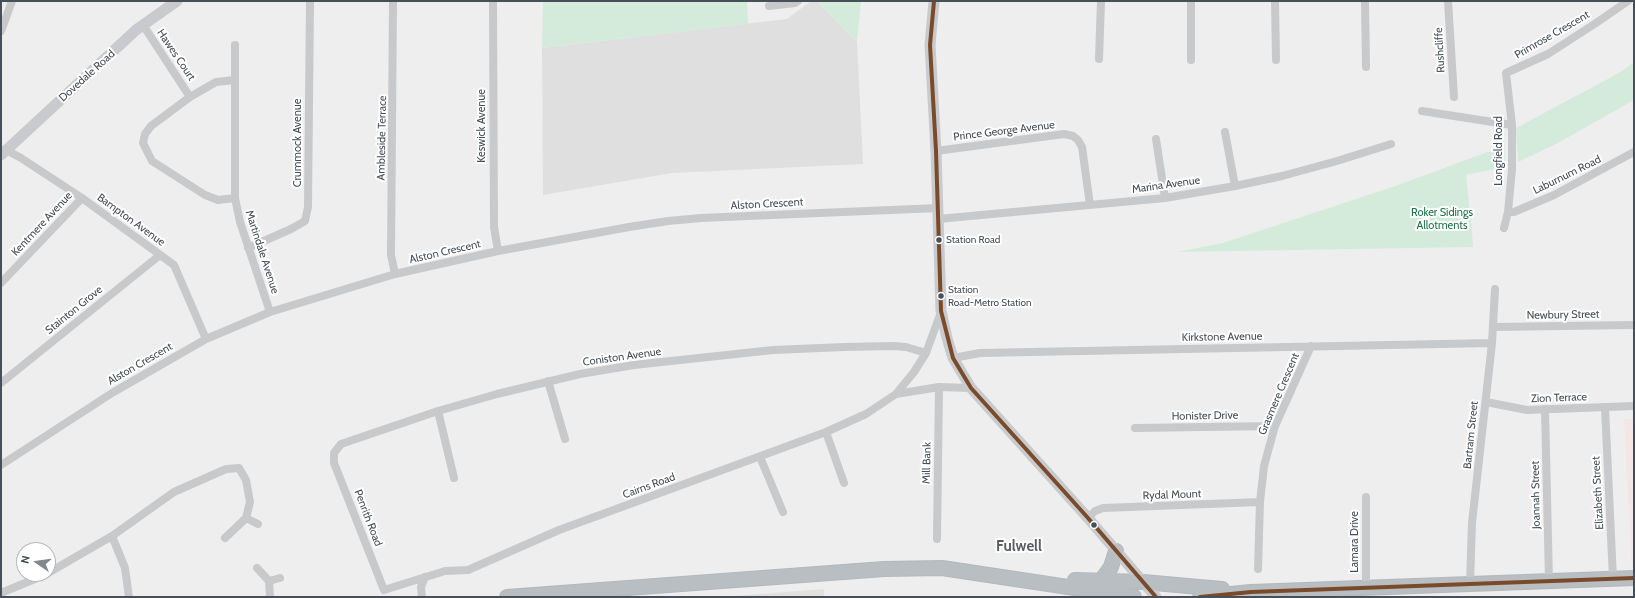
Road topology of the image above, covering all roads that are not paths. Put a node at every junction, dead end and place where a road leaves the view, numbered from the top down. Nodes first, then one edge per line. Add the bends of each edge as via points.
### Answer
1 (12, 1) edge
2 (177, 1) edge
3 (310, 1) edge
4 (393, 1) edge
5 (493, 1) edge
6 (798, 1) edge
7 (934, 1) edge
8 (1101, 1) edge
9 (1191, 1) edge
10 (1275, 1) edge
11 (1365, 1) edge
12 (1448, 1) edge
13 (1628, 1) edge
14 (769, 6) dead end
15 (143, 26) junction
16 (1, 31) edge
17 (235, 45) dead end
18 (1099, 59) dead end
19 (1191, 60) dead end
20 (1276, 60) dead end
21 (1366, 67) dead end
22 (1506, 73) joint
23 (235, 80) junction
24 (190, 96) junction
25 (1454, 97) dead end
26 (1422, 110) dead end
27 (1512, 125) junction
28 (1225, 132) dead end
29 (1156, 138) dead end
30 (1391, 144) dead end
31 (936, 151) junction
32 (4, 152) edge
33 (1634, 152) edge
34 (1235, 186) junction
35 (82, 198) junction
36 (235, 198) junction
37 (1165, 198) junction
38 (1090, 205) junction
39 (1508, 212) junction
40 (938, 214) junction
41 (1504, 228) dead end
42 (248, 248) junction
43 (498, 251) junction
44 (160, 255) junction
45 (394, 274) junction
46 (1, 284) edge
47 (1495, 289) dead end
48 (941, 311) junction
49 (270, 312) junction
50 (1634, 325) edge
51 (1493, 327) junction
52 (206, 339) junction
53 (1492, 343) junction
54 (1311, 346) junction
55 (926, 353) junction
56 (953, 358) junction
57 (548, 382) junction
58 (1, 383) edge
59 (939, 387) junction
60 (971, 388) junction
61 (896, 394) junction
62 (1486, 402) junction
63 (1634, 406) edge
64 (1605, 407) junction
65 (1545, 409) junction
66 (438, 411) junction
67 (1275, 426) junction
68 (1135, 428) dead end
69 (826, 432) junction
70 (565, 439) dead end
71 (334, 453) joint
72 (760, 457) junction
73 (1, 465) edge
74 (454, 478) dead end
75 (844, 483) dead end
76 (1366, 497) dead end
77 (1260, 502) junction
78 (783, 512) dead end
79 (246, 518) junction
80 (1088, 518) junction
81 (258, 524) dead end
82 (112, 536) junction
83 (225, 538) dead end
84 (938, 538) dead end
85 (1116, 551) junction
86 (256, 568) dead end
87 (56, 569) edge
88 (1258, 569) dead end
89 (425, 577) junction
90 (280, 578) dead end
91 (1634, 578) edge
92 (1613, 579) junction
93 (269, 581) junction
94 (1549, 581) junction
95 (28, 582) edge
96 (1143, 582) junction
97 (1470, 584) junction
98 (1366, 588) junction
99 (1104, 590) edge
100 (1251, 592) junction
101 (1, 593) edge
102 (383, 594) edge
103 (129, 597) edge
104 (270, 597) edge
105 (422, 597) edge
106 (507, 597) edge
107 (1134, 597) edge
108 (1156, 597) edge
109 (1206, 597) edge

1 - 16 street
2 - 15 main road, Dovedale Road
3 - 42 street, Crummock Avenue via 308,207 305,221
4 - 45 street, Ambleside Terrace via 391,255
5 - 43 street, Keswick Avenue via 494,227
6 - 14 street
7 - 31 main road via 930,45
8 - 18 street
9 - 19 street
10 - 20 street
11 - 21 street
12 - 25 street, Rushcliffe
13 - 22 street, Primrose Crescent via 1548,54
15 - 24 street, Hawes Court
15 - 32 main road, Dovedale Road
17 - 23 street, Martindale Avenue
22 - 27 street, Longfield Road
23 - 24 street via 216,82
23 - 36 street, Martindale Avenue
24 - 36 street via 151,126 143,143 146,152 152,161 205,195 218,200
26 - 27 street via 1432,116
27 - 39 street, Longfield Road via 1512,169
28 - 34 street
29 - 37 street
30 - 34 street, Marina Avenue via 1323,165
31 - 38 street, Prince George Avenue via 1064,134 1073,136 1082,147
31 - 40 main road
32 - 35 street, Bampton Avenue via 21,158
33 - 39 street, Laburnum Road via 1554,195 1514,212
34 - 37 street, Marina Avenue
35 - 44 street, Bampton Avenue
35 - 46 street, Kentmere Avenue
36 - 42 street, Martindale Avenue
37 - 38 street, Marina Avenue
38 - 40 street, Marina Avenue
39 - 41 street, Longfield Road
40 - 43 street, Alston Crescent via 701,218 629,227
40 - 48 main road
42 - 49 street, Martindale Avenue
43 - 45 street, Alston Crescent
44 - 52 street, Bampton Avenue via 174,265
44 - 58 street, Stainton Grove
45 - 49 street, Alston Crescent
47 - 51 street, Bartram Street
48 - 55 street, Cairns Road
48 - 56 main road
49 - 52 street, Alston Crescent
50 - 51 street, Newbury Street
51 - 53 street, Bartram Street
52 - 73 street, Alston Crescent via 112,393
53 - 54 street, Kirkstone Avenue
53 - 62 street, Bartram Street
54 - 56 street, Kirkstone Avenue via 980,353
54 - 67 street, Grasmere Crescent
55 - 57 street, Coniston Avenue via 893,346 773,350 634,365
55 - 61 street, Cairns Road
56 - 60 main road
57 - 66 street, Coniston Avenue
57 - 70 street
59 - 60 street, Cairns Road
59 - 61 street, Cairns Road
59 - 84 street, Mill Bank
60 - 80 main road
61 - 69 street, Cairns Road via 866,414
62 - 65 street, Zion Terrace via 1527,410
62 - 97 street, Bartram Street via 1472,523
63 - 64 street, Zion Terrace
64 - 65 street, Zion Terrace
64 - 92 street, Elizabeth Street
65 - 94 street, Joannah Street
66 - 71 street, Coniston Avenue via 341,444
66 - 74 street
67 - 68 street, Honister Drive
67 - 77 street, Grasmere Crescent via 1264,466
69 - 72 street, Cairns Road
69 - 75 street
71 - 102 street, Penrith Road via 334,463
72 - 78 street
72 - 89 street, Cairns Road via 559,530 468,570 445,571
76 - 98 street, Lamara Drive
77 - 80 street, Rydal Mount via 1103,508 1096,510
77 - 88 street, Grasmere Crescent
79 - 81 street
79 - 82 street via 250,502 246,480 239,468 226,469 174,492
79 - 83 street
80 - 85 main road
82 - 87 street
82 - 103 street via 125,568
85 - 96 main road
85 - 99 highway
86 - 93 street
89 - 102 street, Cairns Road
89 - 105 street via 421,587
90 - 93 street
91 - 92 highway
92 - 94 highway
93 - 104 street
94 - 97 highway
95 - 101 street
96 - 99 highway
96 - 100 highway
96 - 108 main road
97 - 98 highway
98 - 100 highway
99 - 106 highway via 942,568 884,569
99 - 107 highway
100 - 109 highway

